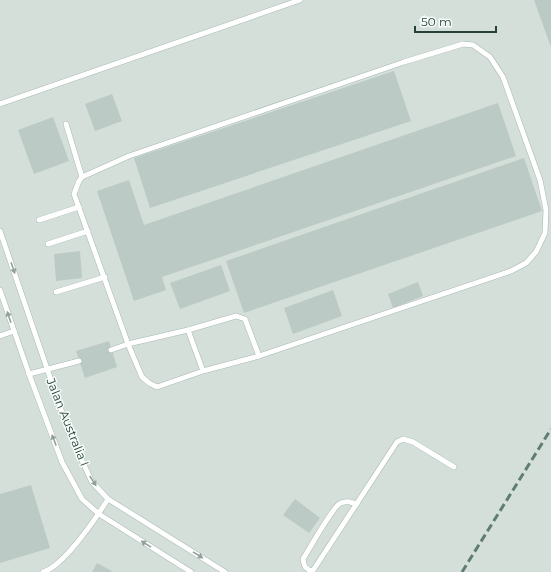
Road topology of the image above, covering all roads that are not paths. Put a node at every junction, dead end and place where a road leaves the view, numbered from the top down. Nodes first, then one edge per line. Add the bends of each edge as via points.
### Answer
1 (300, 0) edge
2 (0, 104) edge
3 (66, 124) dead end
4 (82, 177) junction
5 (79, 207) junction
6 (39, 220) dead end
7 (0, 231) edge
8 (88, 231) junction
9 (48, 244) dead end
10 (105, 277) junction
11 (0, 290) edge
12 (56, 292) dead end
13 (188, 330) junction
14 (14, 332) junction
15 (0, 336) edge
16 (128, 344) junction
17 (111, 350) dead end
18 (259, 356) junction
19 (79, 360) dead end
20 (47, 369) junction
21 (203, 371) junction
22 (29, 374) junction
23 (454, 466) dead end
24 (108, 499) junction
25 (357, 504) junction
26 (99, 514) junction
27 (43, 572) edge
28 (191, 572) edge
29 (225, 572) edge
30 (312, 572) edge

1 - 2 lane
3 - 4 lane
4 - 5 lane via 74,194
4 - 18 lane via 129,156 463,44 473,45 490,57 503,77 540,180 546,218 545,233 536,252 526,263 511,271
5 - 6 lane
5 - 8 lane
7 -> 20 lane, Jalan Australia I
8 - 9 lane
8 - 10 lane
10 - 12 lane
10 - 16 lane
14 -> 11 lane, Jalan Australia I
13 - 16 lane
13 - 18 lane via 236,316 245,319
13 - 21 lane
14 - 15 lane
14 - 22 lane, Jalan Australia I
16 - 17 lane
16 - 21 lane via 142,377 157,387
18 - 21 lane
19 - 20 lane
20 - 22 lane
20 -> 24 lane, Jalan Australia I via 69,433 92,482
26 -> 22 lane, Jalan Australia I via 82,500 62,462
23 - 25 lane via 413,442 403,439 397,442
24 - 26 lane
24 -> 29 lane, Jalan Australia I
25 - 30 lane
25 - 30 lane via 344,502 331,514 303,558 303,565
26 - 27 lane via 65,557
28 -> 26 lane, Jalan Australia I

